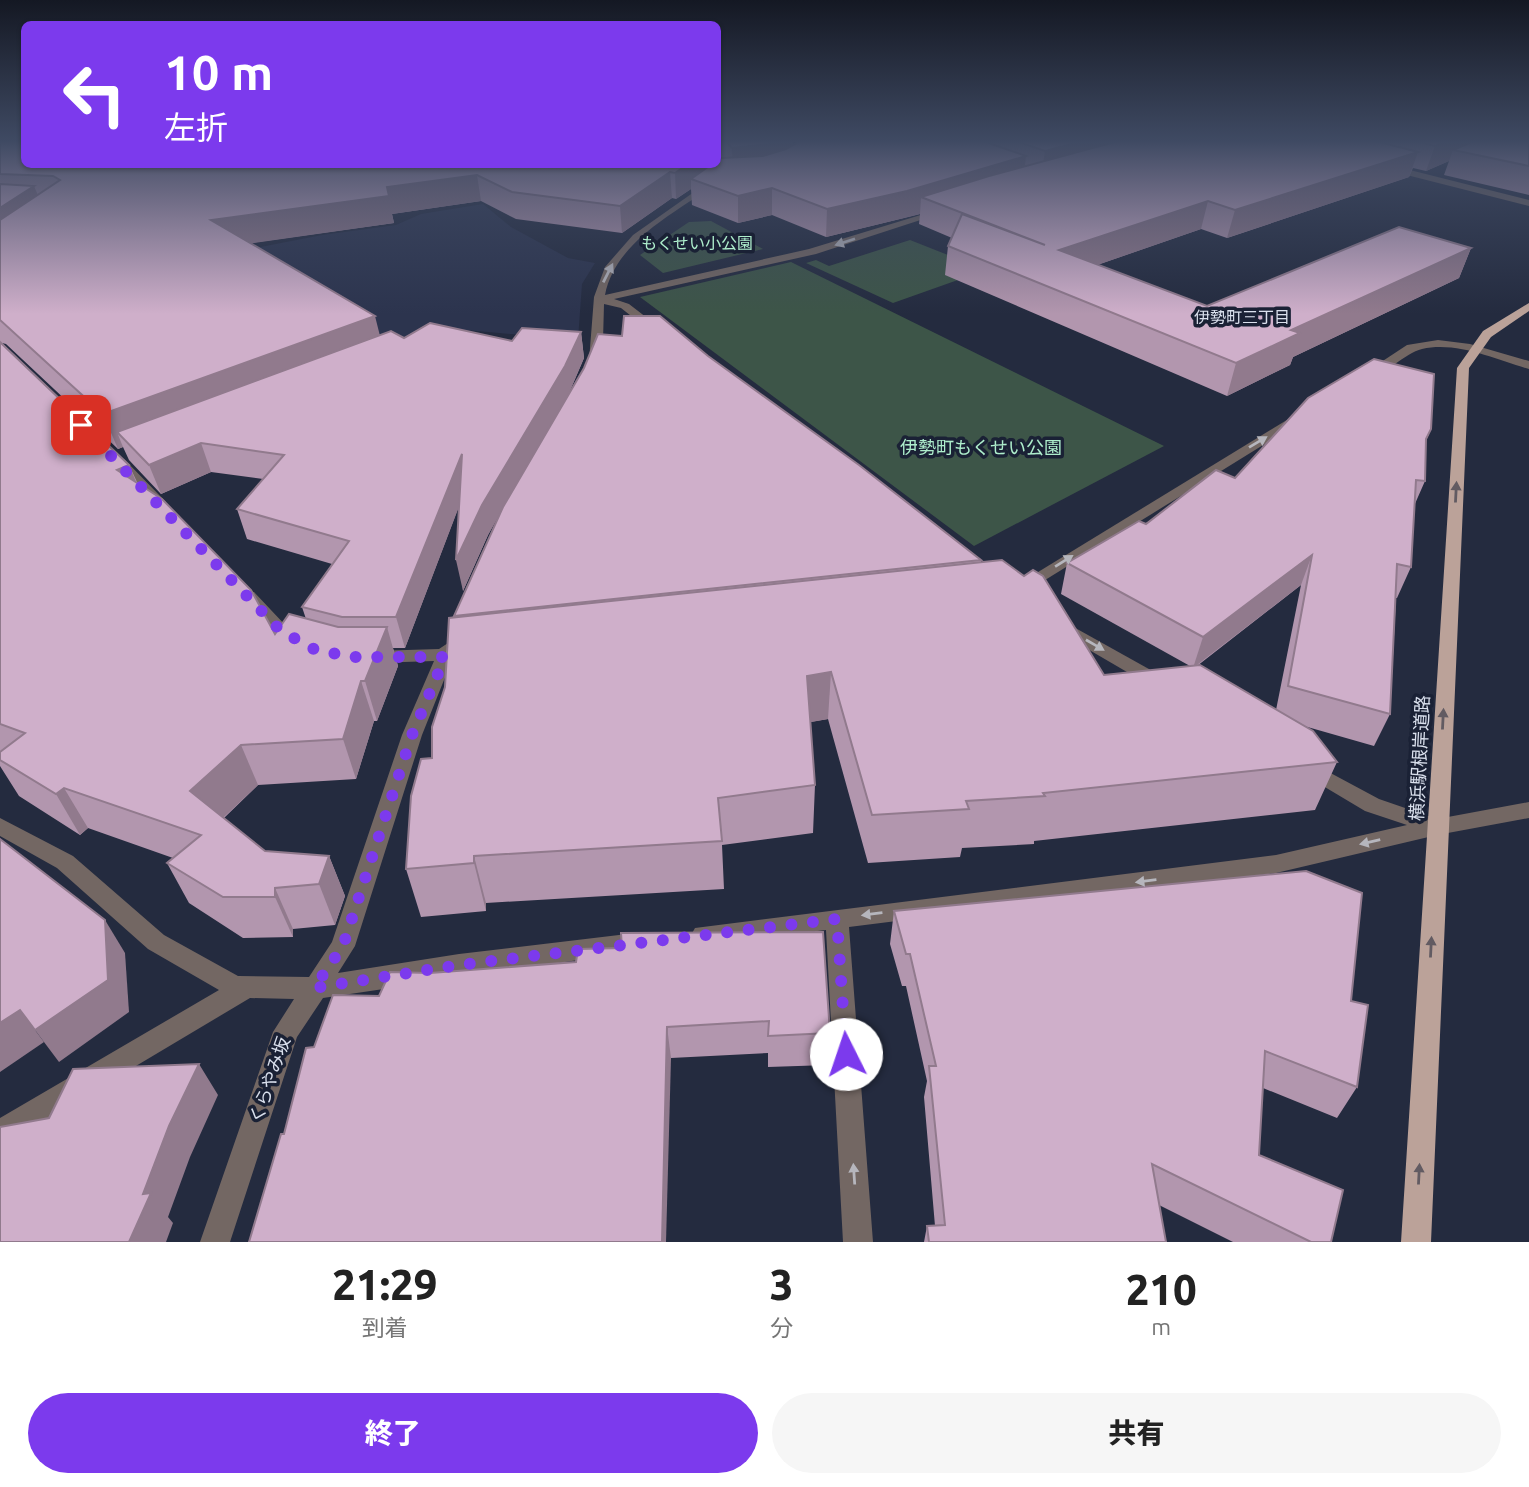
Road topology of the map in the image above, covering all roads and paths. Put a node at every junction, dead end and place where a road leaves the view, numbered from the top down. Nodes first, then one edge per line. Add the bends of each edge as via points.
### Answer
1 (690, 198) edge
2 (1509, 198) edge
3 (1529, 203) edge
4 (945, 210) edge
5 (600, 299) junction
6 (1529, 306) edge
7 (667, 338) edge
8 (1474, 350) junction
9 (1529, 365) edge
10 (587, 372) edge
11 (1357, 382) edge
12 (1315, 407) edge
13 (116, 453) edge
14 (171, 515) edge
15 (235, 583) edge
16 (1014, 598) edge
17 (1043, 615) edge
18 (455, 633) edge
19 (314, 649) edge
20 (486, 652) edge
21 (351, 657) edge
22 (445, 657) junction
23 (1172, 690) edge
24 (1290, 757) edge
25 (1529, 810) edge
26 (0, 826) edge
27 (1437, 827) junction
28 (837, 919) junction
29 (247, 987) junction
30 (314, 988) junction
31 (0, 1133) edge
32 (215, 1242) edge
33 (858, 1242) edge
34 (1416, 1242) edge

5 -> 1 street via 617,257
2 - 3 street
4 -> 5 street via 812,252
5 - 7 street via 625,306
5 - 10 street
6 - 8 main road, 横浜駅根岸道路 via 1487,334
8 - 9 street
8 - 11 street via 1445,344 1413,347
27 -> 8 main road, 横浜駅根岸道路 via 1463,368
16 -> 12 street
13 - 14 street
15 - 19 street via 281,631
17 -> 23 street
18 - 22 street, くらやみ坂
20 - 22 street
21 - 22 street
22 - 30 street, くらやみ坂 via 412,735 343,946
24 - 27 street via 1372,805
25 - 27 street
26 - 29 street via 65,862 156,943 235,987
27 -> 28 street via 1276,864
34 -> 27 main road, 横浜駅根岸道路
28 - 30 street via 459,965
33 -> 28 street
29 - 30 street
29 - 31 street
30 - 32 street, くらやみ坂 via 285,1032

